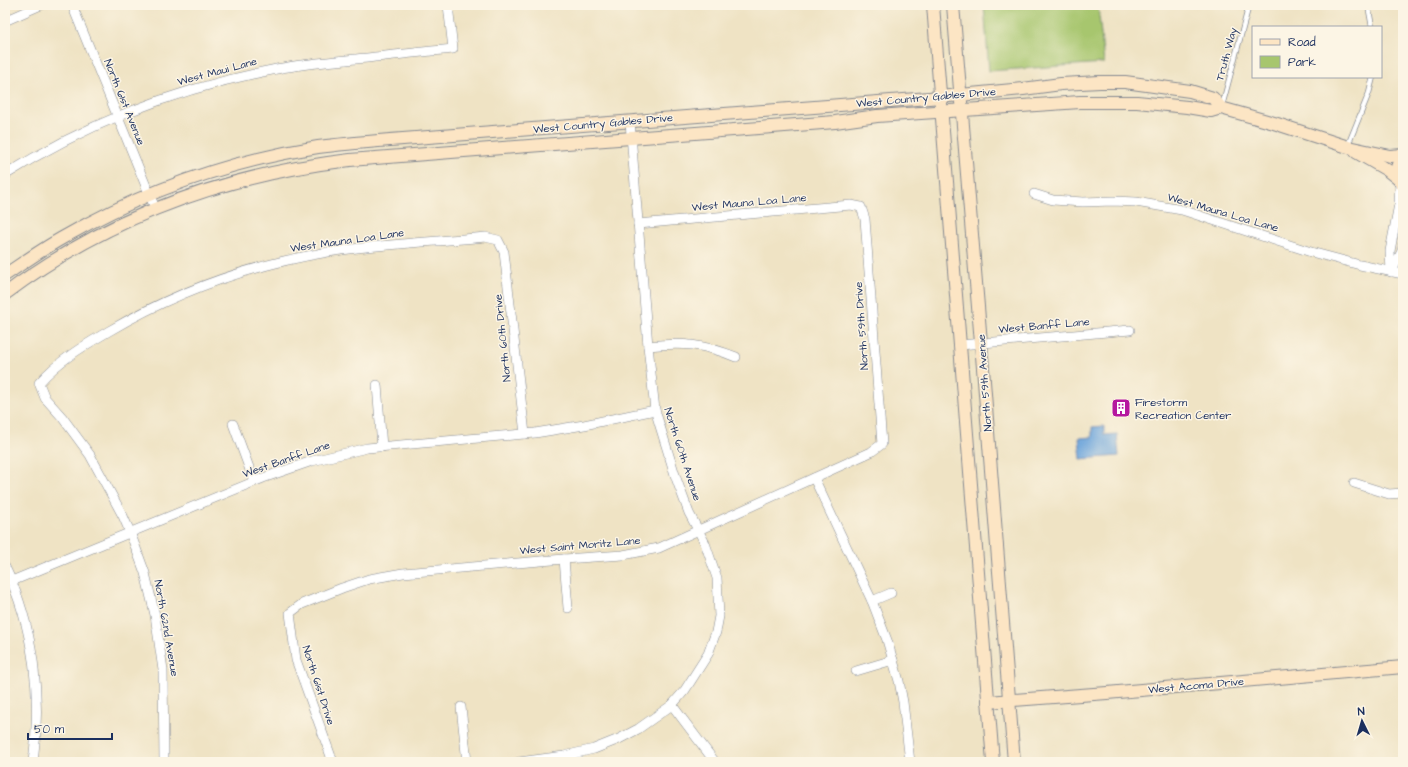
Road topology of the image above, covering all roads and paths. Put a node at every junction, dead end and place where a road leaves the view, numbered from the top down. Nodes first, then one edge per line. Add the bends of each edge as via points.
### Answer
1 (42, 5) edge
2 (72, 5) edge
3 (448, 5) edge
4 (933, 5) edge
5 (953, 5) edge
6 (1249, 5) edge
7 (1368, 5) edge
8 (5, 21) edge
9 (1372, 26) edge
10 (1373, 78) edge
11 (961, 95) junction
12 (941, 97) junction
13 (1221, 108) junction
14 (962, 109) junction
15 (942, 111) junction
16 (118, 116) junction
17 (630, 122) junction
18 (631, 137) junction
19 (1348, 147) junction
20 (1403, 156) edge
21 (5, 176) edge
22 (1400, 182) edge
23 (150, 194) junction
24 (1034, 194) dead end
25 (861, 207) joint
26 (156, 208) junction
27 (638, 224) junction
28 (1399, 225) edge
29 (498, 240) joint
30 (1403, 246) edge
31 (1391, 272) junction
32 (1403, 274) edge
33 (5, 275) edge
34 (5, 294) edge
35 (1130, 330) dead end
36 (981, 343) junction
37 (960, 345) junction
38 (648, 346) junction
39 (736, 357) dead end
40 (39, 383) joint
41 (377, 385) dead end
42 (655, 410) junction
43 (233, 424) dead end
44 (525, 434) junction
45 (882, 444) joint
46 (382, 447) junction
47 (814, 478) junction
48 (254, 481) junction
49 (1354, 483) dead end
50 (1403, 493) edge
51 (698, 530) junction
52 (130, 532) junction
53 (564, 559) junction
54 (5, 567) edge
55 (12, 581) junction
56 (891, 593) dead end
57 (872, 601) junction
58 (568, 608) dead end
59 (290, 613) joint
60 (893, 660) junction
61 (1403, 667) edge
62 (856, 671) dead end
63 (1009, 700) junction
64 (988, 702) junction
65 (672, 705) junction
66 (461, 707) dead end
67 (33, 762) edge
68 (164, 762) edge
69 (333, 762) edge
70 (468, 762) edge
71 (519, 762) edge
72 (715, 762) edge
73 (910, 762) edge
74 (993, 762) edge
75 (1014, 762) edge

1 - 8 street
2 - 16 street, North 61st Avenue
3 - 16 street, West Maui Lane via 453,49 310,63 272,70 193,89
4 - 12 street, North 59th Avenue
5 - 11 street, North 59th Avenue
6 - 13 lane, Truth Way
7 - 9 lane
10 - 19 lane
11 - 12 street, West Country Gables Drive
11 - 13 street, West Country Gables Drive via 1061,84 1125,82 1190,91 1213,98
11 - 14 street, North 59th Avenue
12 - 15 street, North 59th Avenue
12 - 17 street, West Country Gables Drive
13 - 14 street, West Country Gables Drive via 1211,111 1106,101
13 - 19 street, West Country Gables Drive
14 - 15 street, West Country Gables Drive
14 - 36 street, North 59th Avenue
15 - 18 street, West Country Gables Drive via 835,122
15 - 37 street, North 59th Avenue
16 - 21 street, West Maui Lane via 35,156
16 - 23 street, North 61st Avenue
17 - 18 street, North 60th Avenue
17 - 23 street, West Country Gables Drive via 317,148 232,166
18 - 26 street, West Country Gables Drive via 321,163 226,184
18 - 27 street, North 60th Avenue
19 - 20 street, West Country Gables Drive via 1390,156
19 - 22 street, West Country Gables Drive via 1387,170
20 - 22 street, West Country Gables Drive via 1397,166
22 - 28 street
23 - 26 street, North 61st Avenue
23 - 33 street, West Country Gables Drive via 63,237
24 - 31 street, West Mauna Loa Lane via 1053,200 1136,202 1182,210 1311,252
25 - 27 street, West Mauna Loa Lane via 851,205
25 - 45 street, North 59th Drive via 865,219
26 - 34 street, West Country Gables Drive via 72,248
27 - 38 street, North 60th Avenue
28 - 31 street via 1390,251
29 - 40 street, West Mauna Loa Lane via 485,237 329,252 239,273 165,301 123,322 49,371
29 - 44 street, North 60th Drive via 504,252
30 - 31 street
31 - 32 street, West Mauna Loa Lane
35 - 36 street, West Banff Lane
36 - 37 street, West Banff Lane
36 - 63 street, North 59th Avenue
37 - 64 street, North 59th Avenue
38 - 39 street via 704,346
38 - 42 street, North 60th Avenue
40 - 52 street, North 62nd Avenue via 45,398 90,455
41 - 46 street
42 - 44 street, West Banff Lane
42 - 51 street, North 60th Avenue via 676,478
43 - 48 street
44 - 46 street, West Banff Lane
45 - 47 street, West Saint Moritz Lane via 871,452
46 - 48 street, West Banff Lane via 312,460
47 - 51 street, West Saint Moritz Lane
47 - 57 street
48 - 52 street, West Banff Lane
49 - 50 street via 1389,494
51 - 53 street, West Saint Moritz Lane via 659,548 638,553
51 - 65 street, North 60th Avenue via 717,578 719,616 708,654
52 - 55 street, West Banff Lane
52 - 68 street, North 62nd Avenue via 145,573 155,615 164,686
53 - 58 street
53 - 59 street, West Saint Moritz Lane via 403,573 369,579 302,604
54 - 55 street
55 - 67 street via 27,626 32,651 37,701
56 - 57 street
57 - 60 street
59 - 69 street, North 61st Drive via 296,660
60 - 62 street
60 - 73 street via 903,702
61 - 63 street, West Acoma Drive
63 - 64 street, West Acoma Drive
63 - 75 street, North 59th Avenue
64 - 74 street, North 59th Avenue
65 - 71 street via 638,729 594,749
65 - 72 street
66 - 70 street

